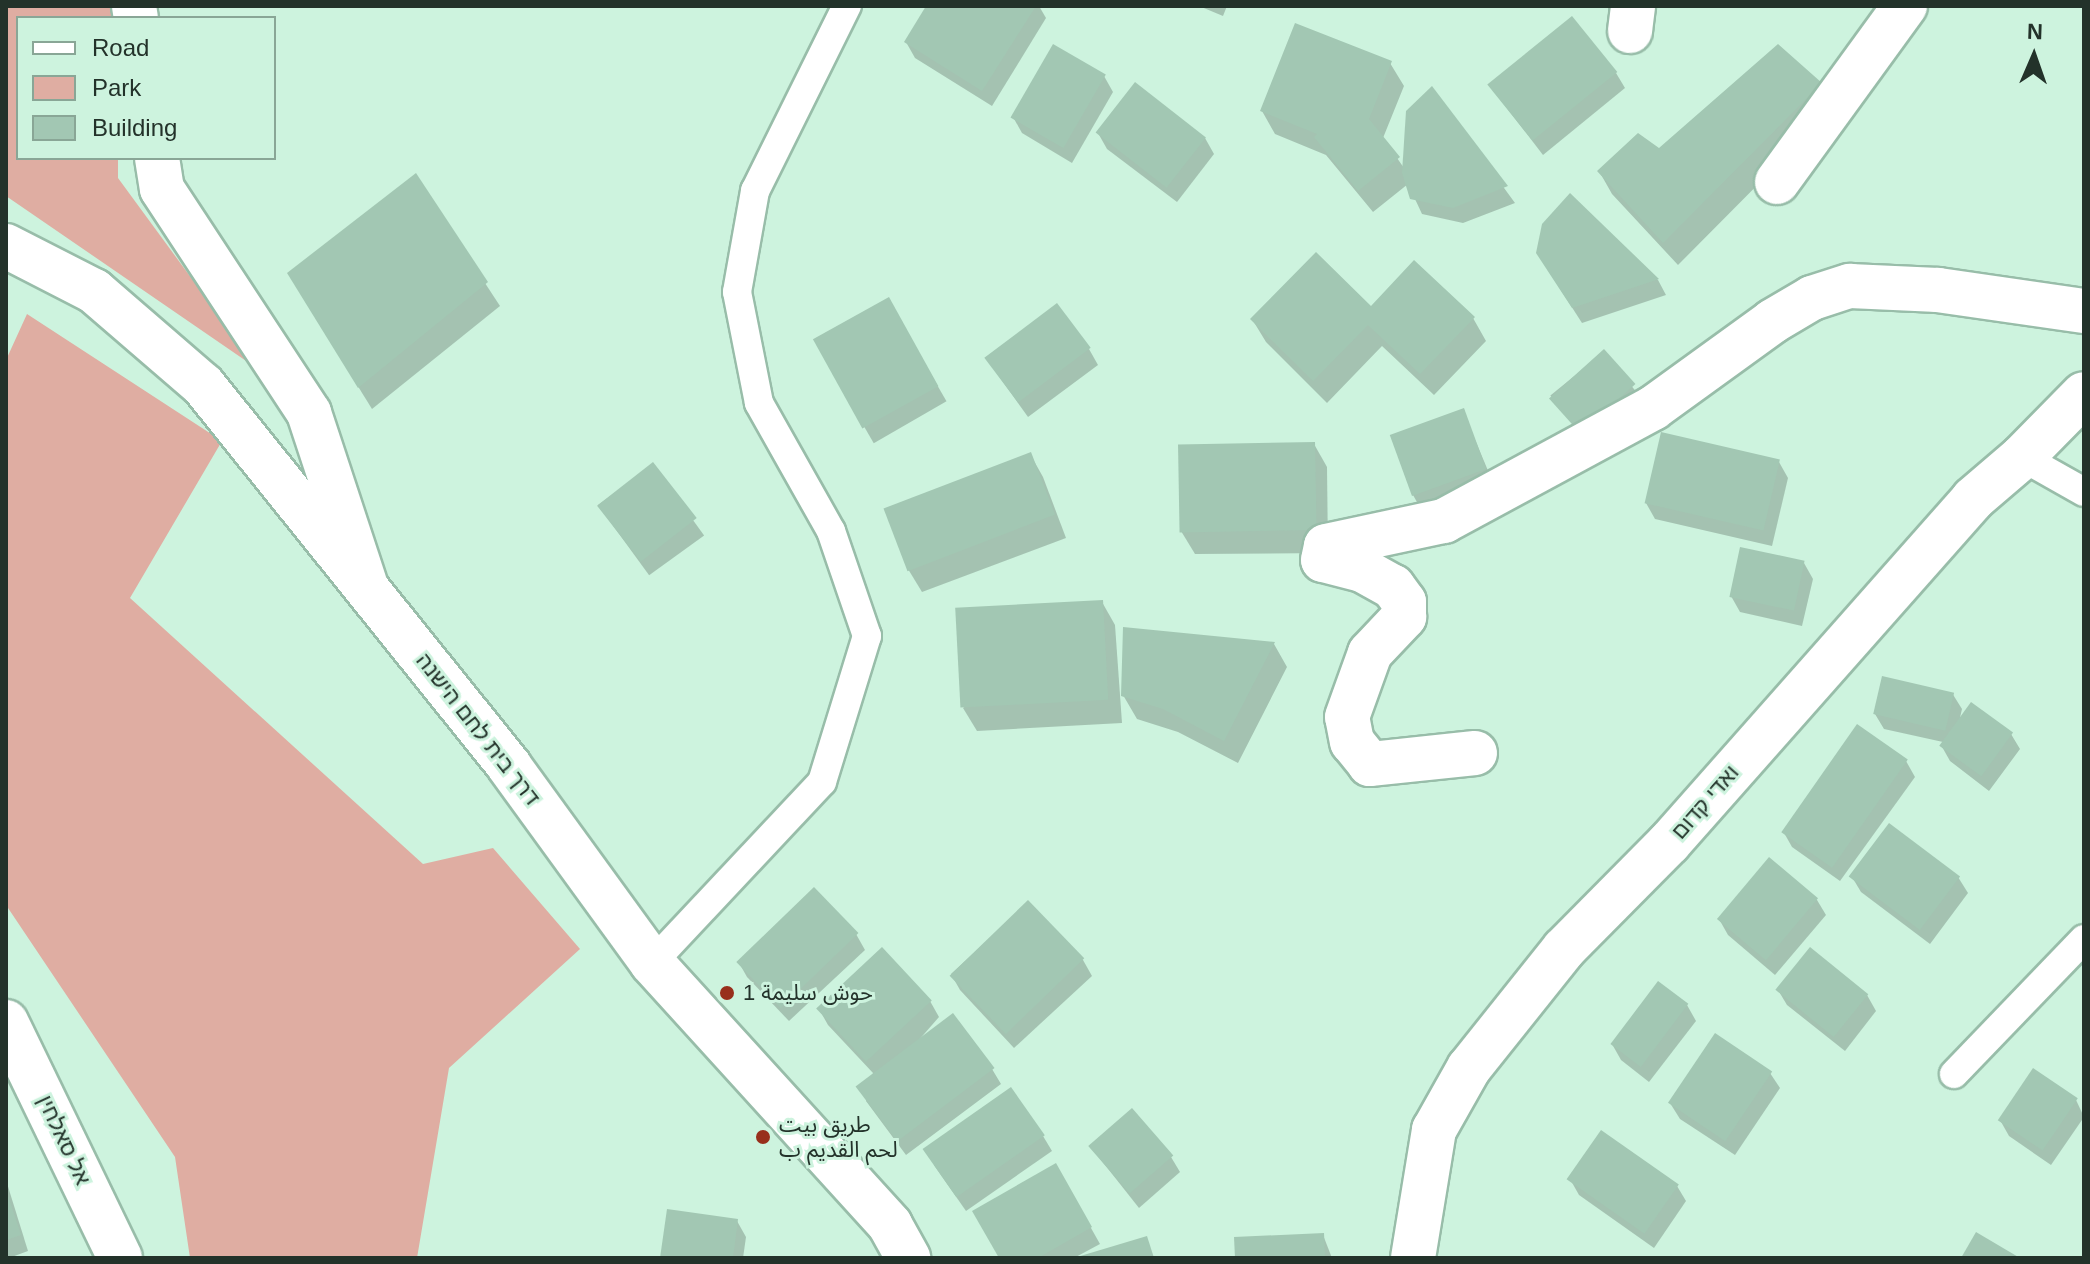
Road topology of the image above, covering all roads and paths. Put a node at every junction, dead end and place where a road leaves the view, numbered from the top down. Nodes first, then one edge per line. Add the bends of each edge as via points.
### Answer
1 (847, 6) edge
2 (1905, 6) edge
3 (157, 160) edge
4 (1777, 182) dead end
5 (6, 246) edge
6 (2084, 311) edge
7 (2084, 394) edge
8 (2022, 457) junction
9 (2084, 492) edge
10 (368, 591) junction
11 (1475, 753) dead end
12 (2084, 939) edge
13 (652, 963) junction
14 (6, 1022) edge
15 (1954, 1074) dead end
16 (120, 1258) edge
17 (908, 1258) edge
18 (1413, 1258) edge

1 - 13 lane via 755,191 737,292 759,403 831,531 867,636 822,782
2 - 4 street
3 - 10 street via 162,189 309,413
5 - 10 street, דרך בית לחם הישנה via 94,291 203,385
6 - 11 street via 1850,286 1812,298 1653,408 1444,521 1326,546 1323,560 1362,570 1393,587 1404,602 1404,617 1370,653 1347,717 1352,742 1370,764
7 - 8 street, ואדי קדום
8 - 9 lane
8 - 18 street, ואדי קדום via 1973,499 1669,843 1564,949 1469,1068 1434,1130
10 - 13 street, דרך בית לחם הישנה via 509,766
12 - 15 lane
13 - 17 street, דרך בית לחם הישנה via 890,1225
14 - 16 street, אל סאלחין

